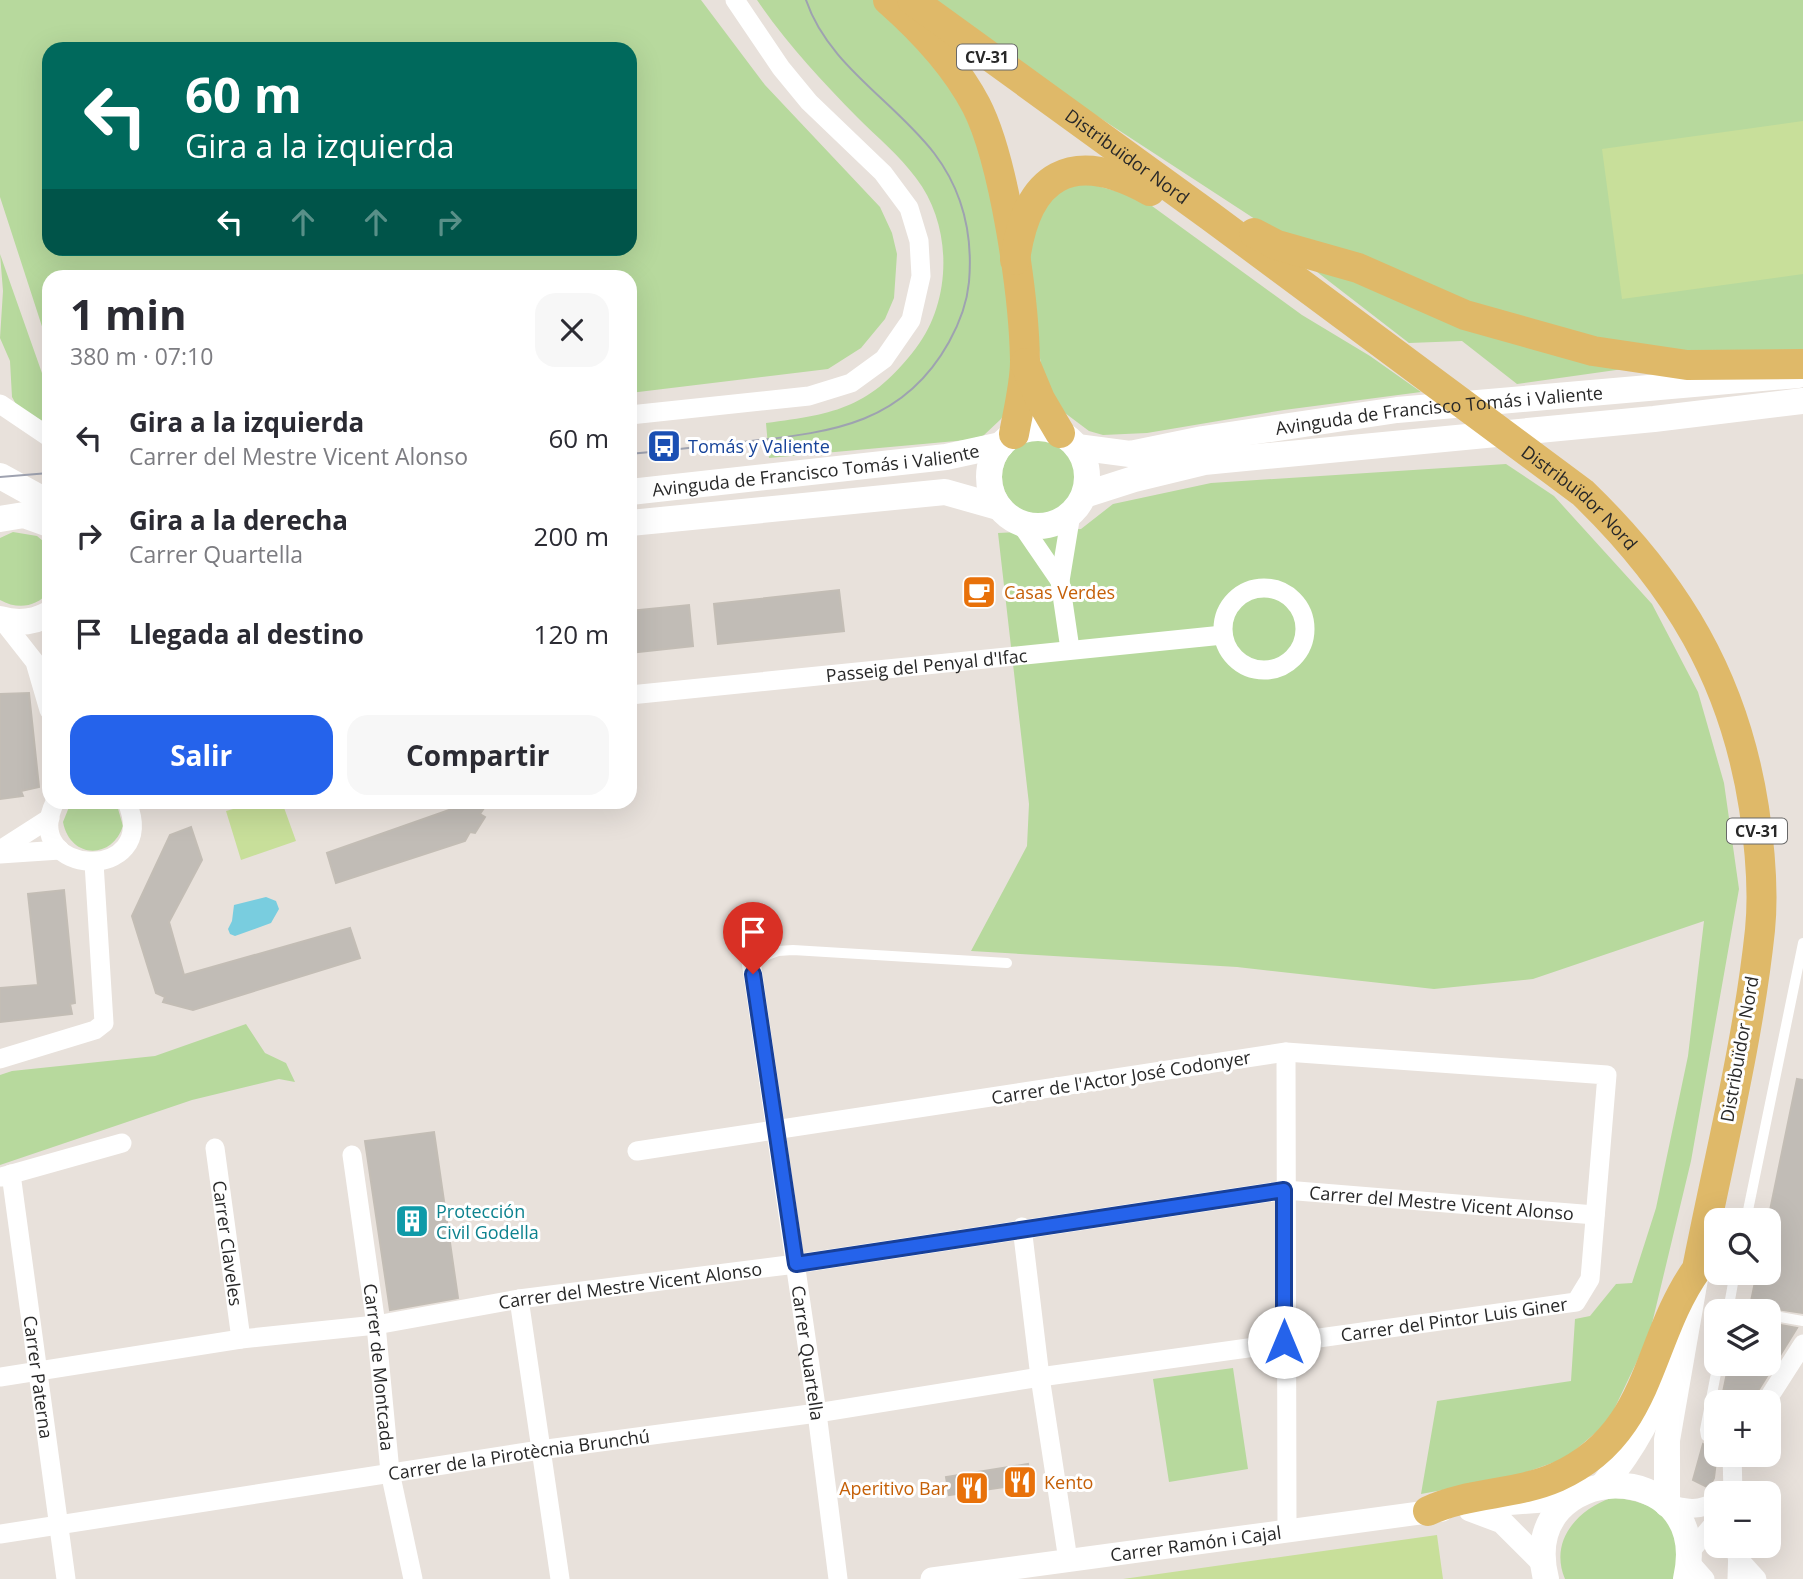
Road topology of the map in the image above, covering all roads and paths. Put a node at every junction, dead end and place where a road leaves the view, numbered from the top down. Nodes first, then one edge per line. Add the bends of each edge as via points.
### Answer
1 (719, 0) edge
2 (735, 0) edge
3 (888, 0) edge
4 (912, 0) edge
5 (781, 68) junction
6 (1210, 216) junction
7 (1015, 260) junction
8 (1025, 363) junction
9 (1803, 364) edge
10 (1803, 375) edge
11 (1803, 401) edge
12 (0, 404) edge
13 (637, 414) edge
14 (42, 432) edge
15 (1007, 440) junction
16 (1069, 440) junction
17 (0, 475) edge
18 (637, 491) edge
19 (42, 499) edge
20 (1078, 505) junction
21 (998, 507) junction
22 (0, 519) edge
23 (42, 521) edge
24 (637, 522) edge
25 (1021, 524) junction
26 (1060, 582) junction
27 (42, 617) edge
28 (1, 619) edge
29 (1223, 635) junction
30 (1070, 649) junction
31 (42, 686) edge
32 (637, 694) edge
33 (128, 809) edge
34 (52, 810) edge
35 (60, 850) junction
36 (0, 852) edge
37 (94, 863) junction
38 (1803, 943) edge
39 (751, 961) joint
40 (1007, 963) dead end
41 (1286, 1052) junction
42 (0, 1059) edge
43 (775, 1130) junction
44 (122, 1143) dead end
45 (215, 1149) dead end
46 (637, 1151) dead end
47 (352, 1155) dead end
48 (6, 1176) edge
49 (1284, 1190) junction
50 (1748, 1208) edge
51 (1595, 1215) junction
52 (1022, 1227) junction
53 (796, 1264) junction
54 (1697, 1269) junction
55 (519, 1299) junction
56 (1781, 1317) edge
57 (1803, 1321) edge
58 (376, 1325) junction
59 (241, 1339) junction
60 (1284, 1342) junction
61 (1803, 1344) edge
62 (36, 1371) junction
63 (0, 1377) edge
64 (1040, 1377) junction
65 (1772, 1390) edge
66 (817, 1413) junction
67 (540, 1450) junction
68 (390, 1472) junction
69 (1604, 1484) junction
70 (1570, 1499) junction
71 (1667, 1504) junction
72 (1704, 1507) edge
73 (1460, 1508) junction
74 (1428, 1511) junction
75 (58, 1525) junction
76 (1287, 1530) junction
77 (0, 1534) edge
78 (1704, 1545) edge
79 (1737, 1558) edge
80 (1742, 1558) edge
81 (1068, 1560) junction
82 (1692, 1568) edge
83 (1544, 1571) edge
84 (66, 1579) edge
85 (412, 1579) edge
86 (560, 1579) edge
87 (838, 1579) edge
88 (932, 1579) edge
89 (1737, 1579) edge
90 (1756, 1579) edge

1 - 5 street
2 - 5 street
3 - 7 main road via 938,49 977,106 998,170
4 - 6 main road, Distribuïdor Nord / CV-31
5 - 13 street via 808,102 883,173 909,208 919,241 921,276 911,320 884,359 851,383 809,396
6 - 7 main road via 1166,200 1116,173 1079,169 1042,189 1027,208
6 - 9 main road via 1277,245 1358,268 1465,314 1593,351 1687,365
6 - 54 main road, Distribuïdor Nord / CV-31 via 1540,459 1620,529 1675,599 1712,664 1747,765 1758,839 1760,928
7 - 8 main road
8 - 15 main road
8 - 16 main road via 1040,399
10 - 16 main road, Avinguda de Francisco Tomás i Valiente via 1397,410 1130,454
11 - 20 main road, Avinguda de Francisco Tomás i Valiente via 1204,462 1134,479
12 - 14 street
15 - 16 main road via 1037,429
15 - 18 main road, Avinguda de Francisco Tomás i Valiente via 946,457
15 - 21 main road via 989,469
16 - 20 main road via 1087,470
17 - 19 main road
20 - 25 main road via 1056,524
20 - 26 street
21 - 24 main road, Avinguda de Francisco Tomás i Valiente via 945,492
21 - 25 main road
22 - 23 main road via 24,515
25 - 26 street
26 - 30 street
27 - 28 main road via 32,621
28 - 31 street via 35,662
29 - 29 street via 1236,660 1262,670 1290,660 1304,636 1304,622 1291,598 1278,590 1252,589 1229,606
29 - 30 street, Passeig del Penyal d'Ifac
30 - 32 street, Passeig del Penyal d'Ifac
33 - 37 street via 129,839 120,852
34 - 35 street via 51,832
34 - 36 street
35 - 36 street
35 - 37 street via 77,861
37 - 42 street via 104,1023 95,1030
38 - 50 lane
39 - 40 lane via 793,950
39 - 43 street, Carrer Quartella
41 - 43 street, Carrer de l'Actor José Codonyer
41 - 49 street
41 - 51 street, Carrer de l'Actor José Codonyer via 1607,1075
43 - 46 street, Carrer de l'Actor José Codonyer
43 - 53 street, Carrer Quartella
44 - 48 street
45 - 59 street, Carrer Claveles
47 - 58 street, Carrer de Montcada
48 - 62 street, Carrer Paterna
49 - 51 street, Carrer del Mestre Vicent Alonso
49 - 52 street, Carrer del Mestre Vicent Alonso
49 - 60 street
51 - 60 street, Carrer del Pintor Luis Giner via 1590,1279 1576,1303
52 - 53 street, Carrer del Mestre Vicent Alonso
52 - 64 street
53 - 55 street, Carrer del Mestre Vicent Alonso
53 - 66 street, Carrer Quartella
54 - 69 main road via 1654,1406 1636,1441
54 - 71 main road via 1667,1440
54 - 74 main road via 1677,1300 1634,1407 1601,1448 1556,1477
55 - 58 street, Carrer del Mestre Vicent Alonso
55 - 67 street
56 - 57 lane
58 - 59 street, Carrer del Mestre Vicent Alonso
58 - 68 street, Carrer de Montcada
59 - 62 street, Carrer del Mestre Vicent Alonso
60 - 64 street, Carrer del Pintor Luis Giner
60 - 76 street
61 - 65 street
62 - 63 street, Carrer del Mestre Vicent Alonso
62 - 75 street, Carrer Paterna
64 - 66 street, Carrer de la Pirotècnia Brunchú
64 - 81 street
66 - 67 street, Carrer de la Pirotècnia Brunchú
66 - 87 street, Carrer Quartella
67 - 68 street, Carrer de la Pirotècnia Brunchú
67 - 86 street
68 - 75 street, Carrer de la Pirotècnia Brunchú
68 - 85 street, Carrer de Montcada
69 - 70 main road
69 - 71 main road via 1627,1484
70 - 73 street, Carrer Ramón i Cajal
70 - 83 main road via 1552,1521 1543,1548
71 - 72 street
71 - 82 main road via 1683,1526
73 - 74 street, Carrer Ramón i Cajal
73 - 83 street, Carrer Ramón i Cajal via 1502,1522
74 - 76 street, Carrer Ramón i Cajal
75 - 77 street, Carrer de la Pirotècnia Brunchú
75 - 84 street, Carrer Paterna
76 - 81 street, Carrer Ramón i Cajal
78 - 82 street
79 - 89 street
80 - 90 street
81 - 88 street, Carrer Ramón i Cajal

